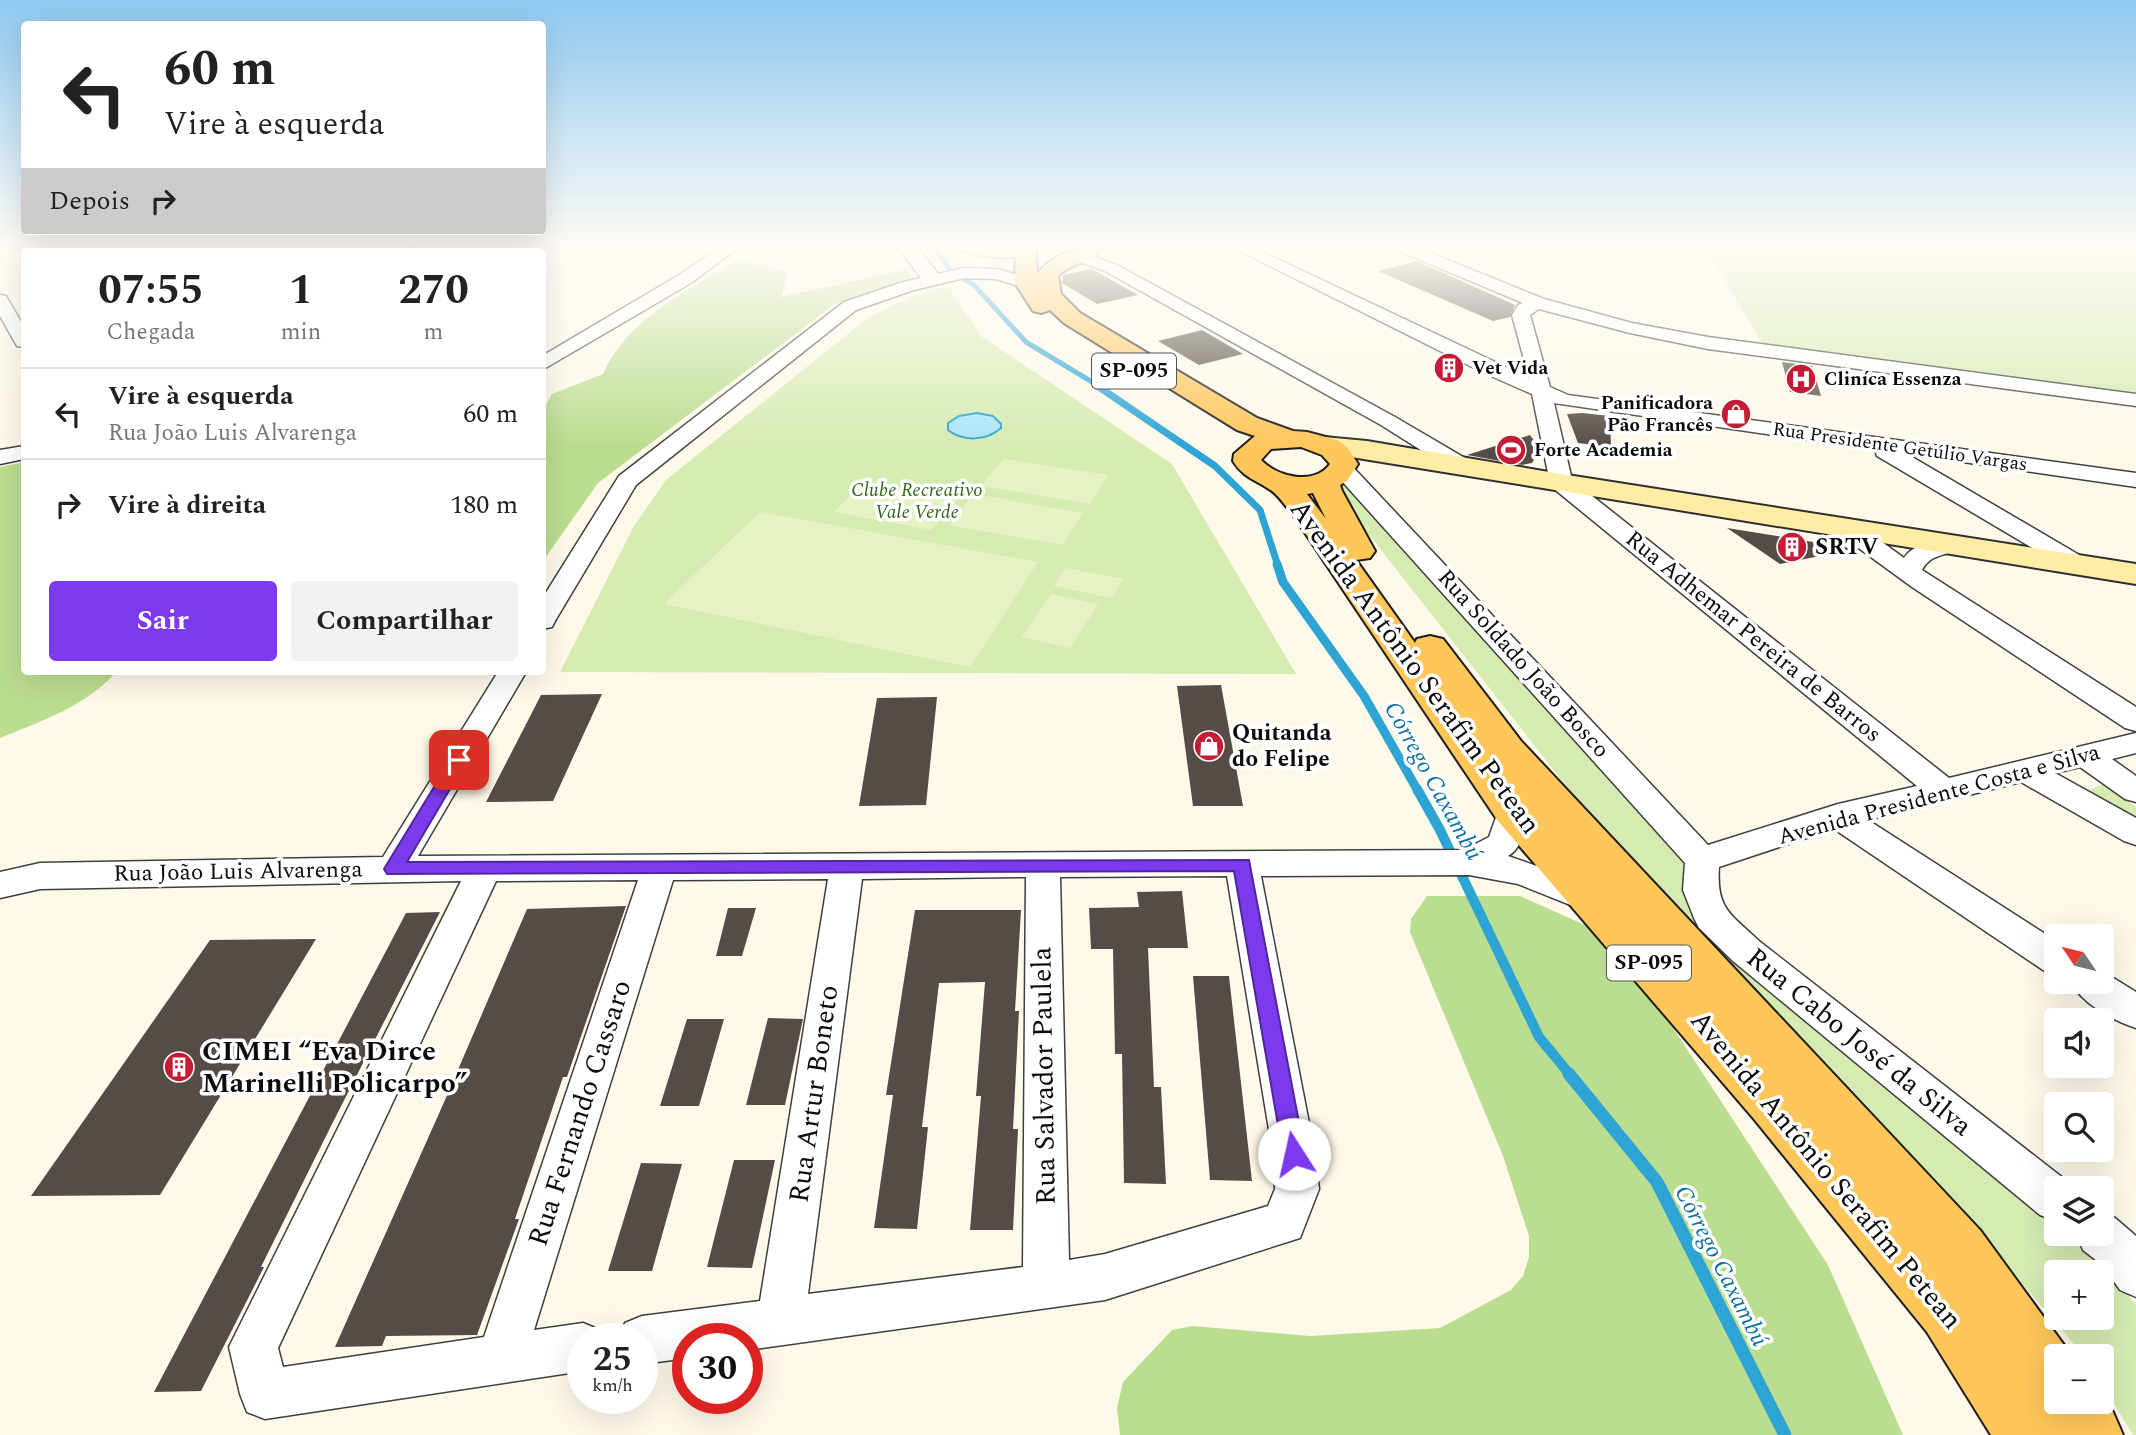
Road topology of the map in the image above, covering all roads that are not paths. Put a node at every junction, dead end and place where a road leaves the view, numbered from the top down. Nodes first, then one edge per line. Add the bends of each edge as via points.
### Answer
1 (9, 314) edge
2 (626, 314) edge
3 (840, 314) edge
4 (1052, 314) edge
5 (1082, 314) edge
6 (1194, 314) edge
7 (1377, 314) edge
8 (1522, 314) edge
9 (1578, 314) edge
10 (1436, 343) junction
11 (20, 345) edge
12 (1533, 353) junction
13 (546, 362) edge
14 (1541, 392) junction
15 (2100, 396) junction
16 (2136, 400) edge
17 (2136, 414) edge
18 (1388, 421) junction
19 (1861, 442) junction
20 (21, 454) edge
21 (0, 457) edge
22 (1313, 458) junction
23 (1974, 458) junction
24 (1450, 464) junction
25 (2136, 480) edge
26 (1561, 484) junction
27 (1947, 486) junction
28 (2003, 520) junction
29 (1847, 528) junction
30 (1948, 544) junction
31 (1991, 551) junction
32 (2077, 564) junction
33 (1908, 572) junction
34 (2136, 574) edge
35 (546, 614) edge
36 (510, 675) edge
37 (2136, 721) edge
38 (2136, 743) edge
39 (2087, 757) junction
40 (2027, 771) junction
41 (1944, 791) junction
42 (2136, 791) edge
43 (1513, 811) junction
44 (1838, 816) junction
45 (2136, 833) edge
46 (1702, 860) junction
47 (1466, 862) junction
48 (1043, 865) junction
49 (1242, 865) junction
50 (847, 866) junction
51 (660, 867) junction
52 (485, 868) junction
53 (393, 869) junction
54 (0, 885) edge
55 (1594, 902) junction
56 (2044, 952) edge
57 (2108, 994) edge
58 (2136, 1012) edge
59 (2044, 1190) edge
60 (2114, 1246) edge
61 (2136, 1274) edge
62 (1046, 1287) junction
63 (781, 1321) junction
64 (658, 1337) edge
65 (567, 1349) edge
66 (501, 1358) junction
67 (2044, 1371) edge
68 (2075, 1414) edge
69 (2029, 1435) edge
70 (2090, 1435) edge

1 - 11 street
2 - 13 street
3 - 35 street via 627,481
4 - 22 main road, Avenida Antônio Serafim Petean / SP-095 via 1230,435
5 - 22 main road
6 - 18 street
7 - 10 street
8 - 12 street
9 - 15 street via 1708,343
10 - 12 street via 1490,356
10 - 14 street, Rua Presidente Getúlio Vargas
12 - 14 street
14 - 19 street, Rua Presidente Getúlio Vargas via 1564,400
14 - 26 street
15 - 16 street
15 - 17 street
18 - 22 street
18 - 24 street
19 - 23 street, Rua Presidente Getúlio Vargas
19 - 27 street
20 - 21 street
22 - 24 main road
22 - 43 main road, Avenida Antônio Serafim Petean / SP-095 via 1304,509
22 - 46 street, Rua Soldado João Bosco
22 - 67 main road, Avenida Antônio Serafim Petean / SP-095 via 1364,559 1507,750 1959,1251
23 - 25 street, Rua Presidente Getúlio Vargas
23 - 27 street via 1939,463 1936,472
24 - 26 main road
26 - 29 main road
26 - 41 street, Rua Adhemar Pereira de Barros
27 - 28 street
28 - 31 street via 2009,543
28 - 32 street
29 - 30 main road
29 - 33 street
30 - 31 main road
30 - 33 street via 1918,555
31 - 32 main road
32 - 34 main road
33 - 37 street
36 - 53 street
38 - 39 street, Avenida Presidente Costa e Silva
39 - 40 street, Avenida Presidente Costa e Silva
39 - 42 street
40 - 41 street, Avenida Presidente Costa e Silva
40 - 45 street
41 - 44 street, Avenida Presidente Costa e Silva
43 - 47 street via 1503,844
43 - 55 main road, Avenida Antônio Serafim Petean / SP-095
44 - 46 street, Avenida Presidente Costa e Silva
44 - 56 street
46 - 59 street, Rua Cabo José da Silva via 1700,890 1712,918 1745,951
47 - 49 street, Rua João Luis Alvarenga
47 - 55 street, Rua João Luis Alvarenga via 1506,866
48 - 49 street, Rua João Luis Alvarenga
48 - 50 street, Rua João Luis Alvarenga
48 - 62 street, Rua Salvador Paulela
49 - 62 street via 1294,1154 1297,1189 1284,1223 1105,1276
50 - 51 street, Rua João Luis Alvarenga
50 - 63 street, Rua Artur Boneto
51 - 52 street, Rua João Luis Alvarenga
51 - 66 street, Rua Fernando Cassaro
52 - 53 street, Rua João Luis Alvarenga
52 - 66 street via 253,1347 265,1394
53 - 54 street, Rua João Luis Alvarenga via 40,876
55 - 69 main road, Avenida Antônio Serafim Petean / SP-095 via 1773,1102 1949,1310
57 - 58 street
60 - 61 street
62 - 63 street
63 - 64 street
65 - 66 street
68 - 70 main road

